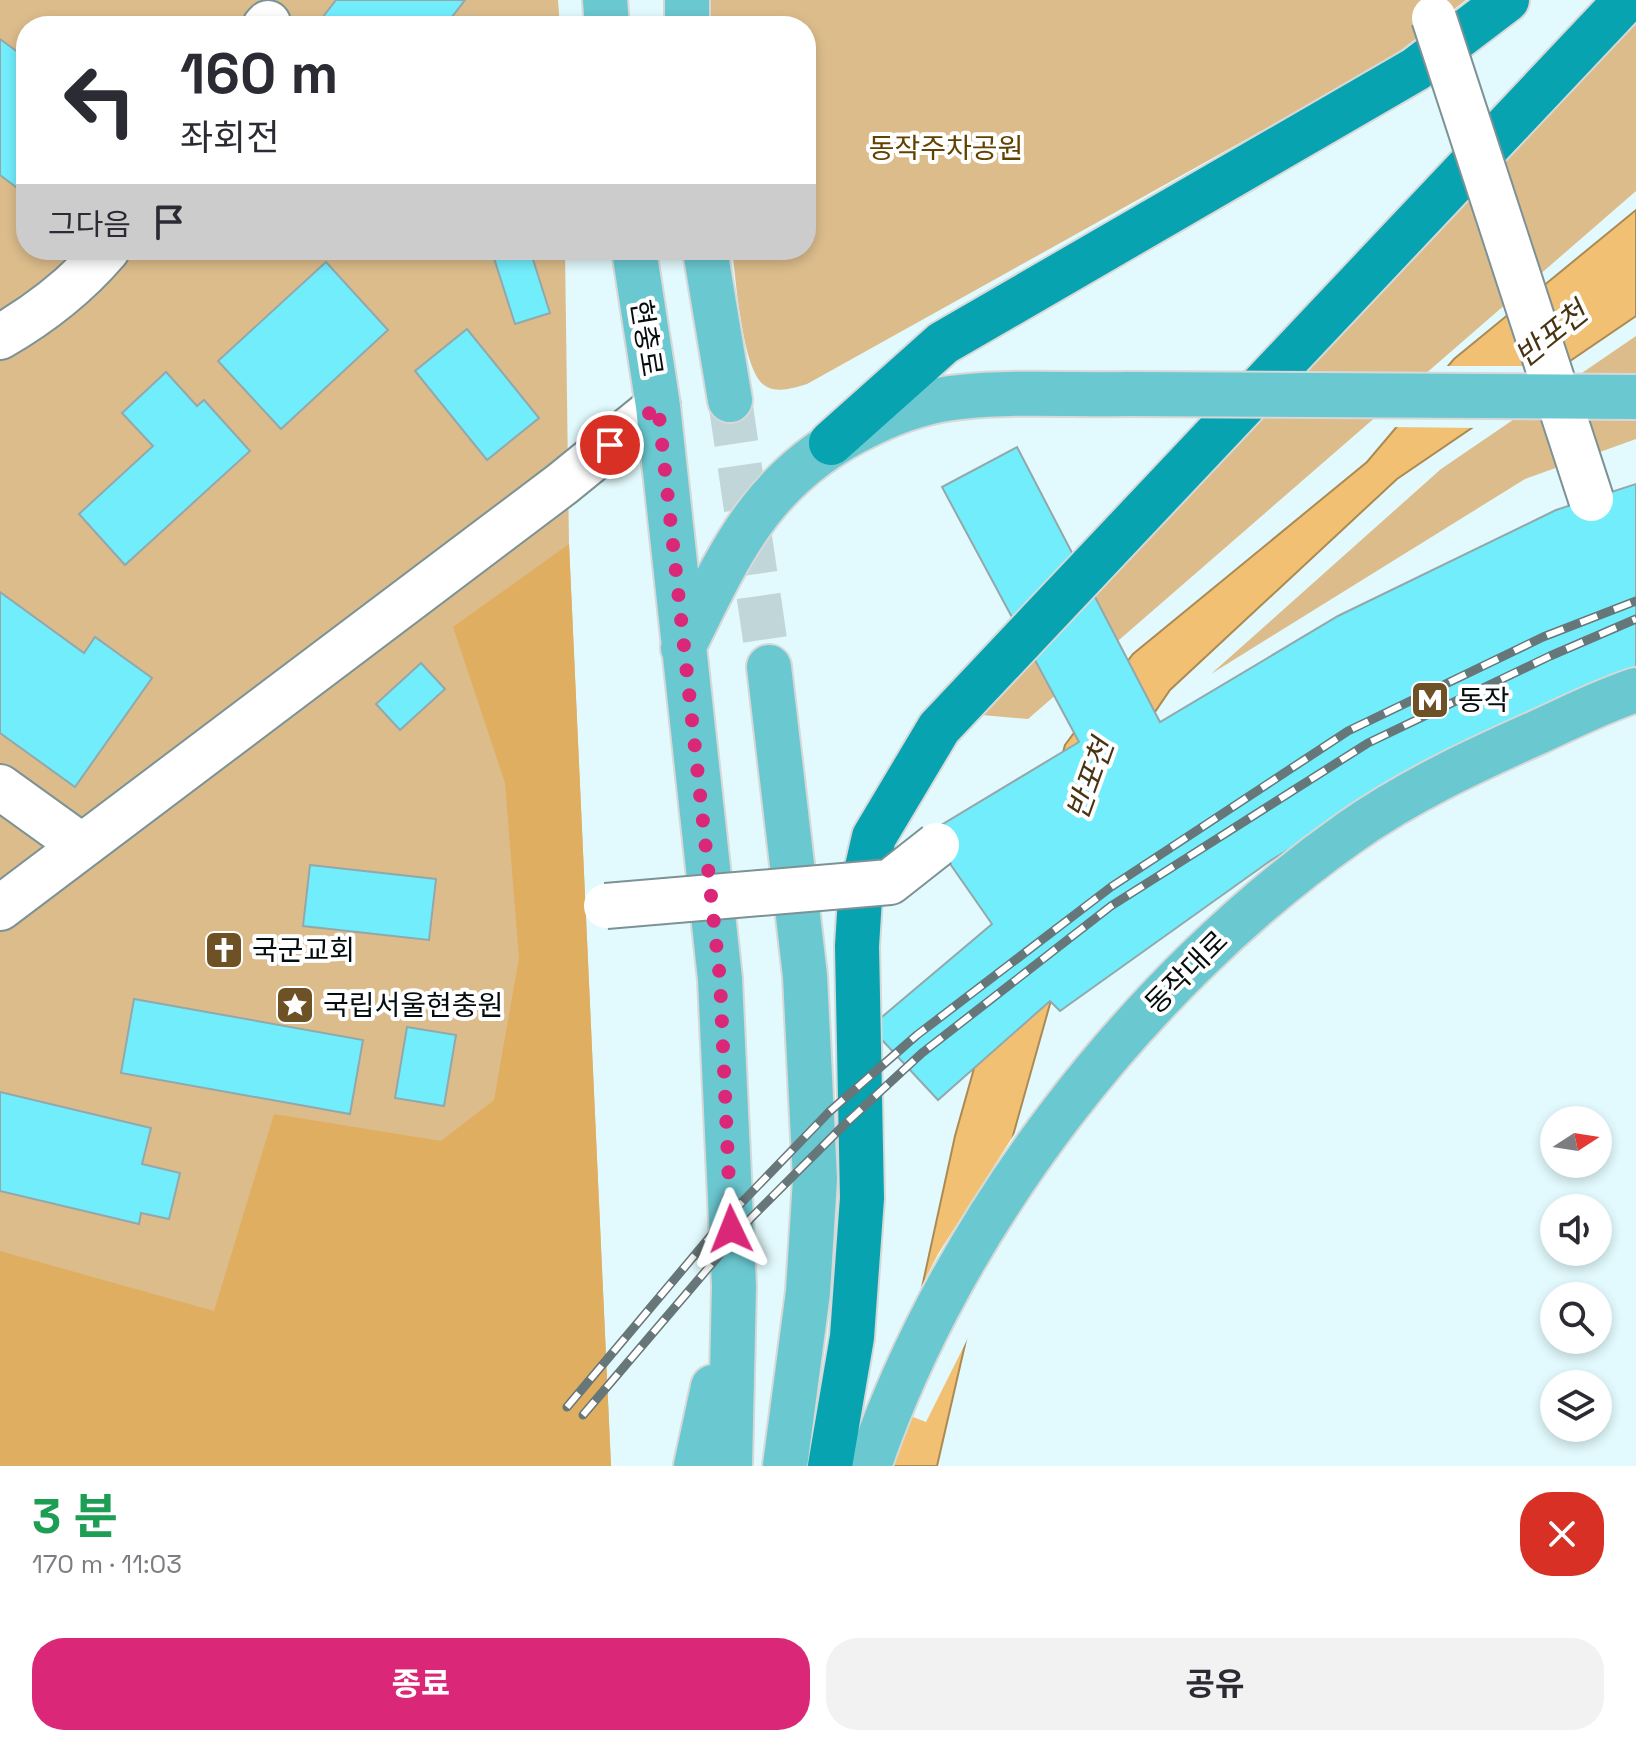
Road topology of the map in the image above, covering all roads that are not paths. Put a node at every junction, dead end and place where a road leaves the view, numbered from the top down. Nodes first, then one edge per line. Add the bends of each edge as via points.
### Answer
1 (1507, 0) edge
2 (1626, 0) edge
3 (1434, 18) dead end
4 (98, 260) edge
5 (636, 260) edge
6 (707, 260) edge
7 (0, 337) edge
8 (1636, 397) edge
9 (730, 400) tunnel mouth
10 (658, 406) junction
11 (831, 443) junction
12 (1591, 499) dead end
13 (683, 648) junction
14 (769, 667) tunnel mouth
15 (1636, 690) edge
16 (0, 787) edge
17 (937, 845) dead end
18 (82, 846) junction
19 (606, 906) dead end
20 (0, 908) edge
21 (734, 1286) junction
22 (696, 1466) edge
23 (730, 1466) edge
24 (785, 1466) edge
25 (830, 1466) edge
26 (869, 1466) edge

1 - 11 highway via 1416,69 943,343
2 - 25 highway via 939,728 874,837 860,898 857,946 861,1213 852,1337
3 - 12 street, bridge
4 - 7 street via 31,319
5 - 10 main road, 현충로
6 - 9 main road
8 - 11 main road, bridge via 959,397 893,413
10 - 13 main road, 현충로
10 - 18 street
11 - 13 main road via 785,480 755,517
13 - 21 main road, 현충로 via 720,979
14 - 24 main road via 805,976 815,1179 808,1292
15 - 26 main road, 동작대로 via 1414,791 1290,878 1184,972 1082,1087 1001,1203 937,1309
16 - 18 street
17 - 19 street, bridge via 890,882
18 - 20 street
21 - 22 main road
21 - 23 main road

